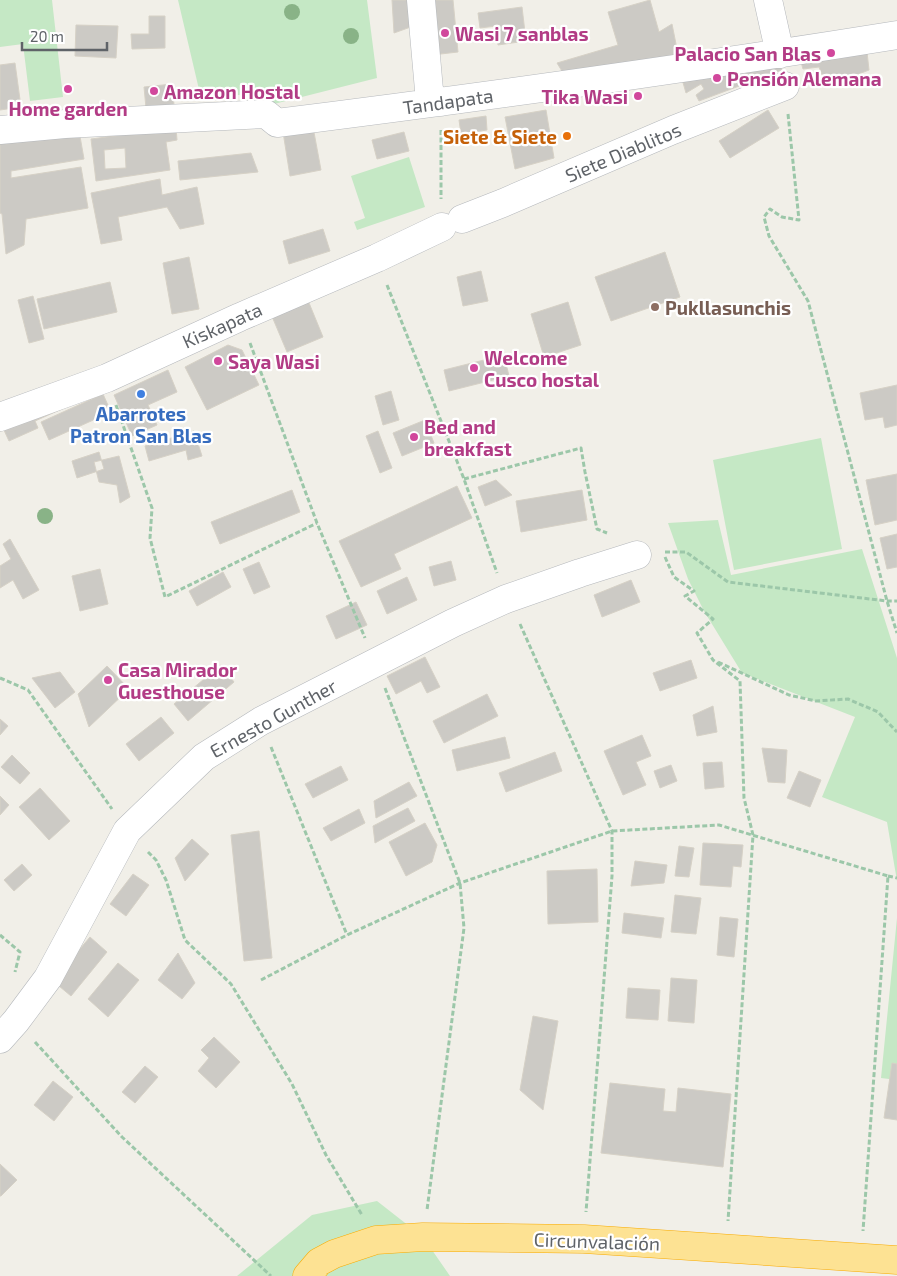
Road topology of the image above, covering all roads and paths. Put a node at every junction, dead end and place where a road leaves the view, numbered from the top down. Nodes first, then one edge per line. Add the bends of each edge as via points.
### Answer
1 (422, 0) edge
2 (768, 0) edge
3 (897, 35) edge
4 (780, 54) junction
5 (785, 86) joint
6 (441, 102) junction
7 (0, 130) edge
8 (452, 223) junction
9 (377, 258) junction
10 (240, 316) junction
11 (107, 378) junction
12 (0, 417) edge
13 (464, 479) junction
14 (317, 523) junction
15 (637, 555) joint
16 (506, 599) junction
17 (886, 601) junction
18 (897, 601) edge
19 (897, 633) edge
20 (713, 660) junction
21 (375, 663) junction
22 (0, 678) edge
23 (261, 721) junction
24 (897, 732) edge
25 (127, 831) junction
26 (612, 831) junction
27 (753, 835) junction
28 (888, 876) junction
29 (897, 878) edge
30 (460, 882) junction
31 (0, 935) edge
32 (347, 935) junction
33 (20, 952) dead end
34 (261, 980) dead end
35 (8, 1030) edge
36 (426, 1215) dead end
37 (366, 1222) dead end
38 (728, 1224) dead end
39 (863, 1231) dead end
40 (584, 1239) junction
41 (897, 1260) edge
42 (272, 1276) edge
43 (307, 1276) edge

1 - 6 street via 429,90 433,98
2 - 4 street
3 - 4 street, Tandapata
4 - 6 street, Tandapata
5 - 8 street, Siete Diablitos
5 - 17 path via 798,220 782,217 770,210 764,217 769,236 808,301
6 - 7 street, Tandapata via 277,123 266,114
6 - 8 path
8 - 9 street, Kiskapata
9 - 10 street, Kiskapata
9 - 13 path
10 - 11 street, Kiskapata
10 - 14 path
11 - 12 street, Kiskapata
11 - 14 path via 152,508 150,538 165,596
13 - 15 path via 583,448 597,529 631,543
13 - 16 path
14 - 21 path
15 - 16 street, Ernesto Gunther
16 - 21 street, Ernesto Gunther via 453,622
16 - 26 path via 524,629
17 - 18 path
17 - 19 path
17 - 20 path via 728,582 686,552 662,552 674,578 694,591 685,596 714,619 697,633
20 - 24 path via 788,695 816,701 848,700 878,712
20 - 27 path via 740,681 744,798
21 - 23 street, Ernesto Gunther
21 - 30 path
22 - 25 path via 28,690
23 - 25 street, Ernesto Gunther via 204,757
23 - 32 path
25 - 35 street, Ernesto Gunther via 48,978
25 - 37 path via 156,860 166,880 184,940 231,984 292,1084 326,1155
26 - 27 path via 719,825
26 - 30 path
26 - 40 path via 612,876
27 - 28 path
27 - 38 path
28 - 29 path
28 - 39 path
30 - 32 path
30 - 36 path via 464,928
31 - 33 path
32 - 34 path
35 - 42 path
40 - 41 highway, Circunvalación
40 - 43 highway, Circunvalación via 423,1237 376,1240 334,1254 319,1262

